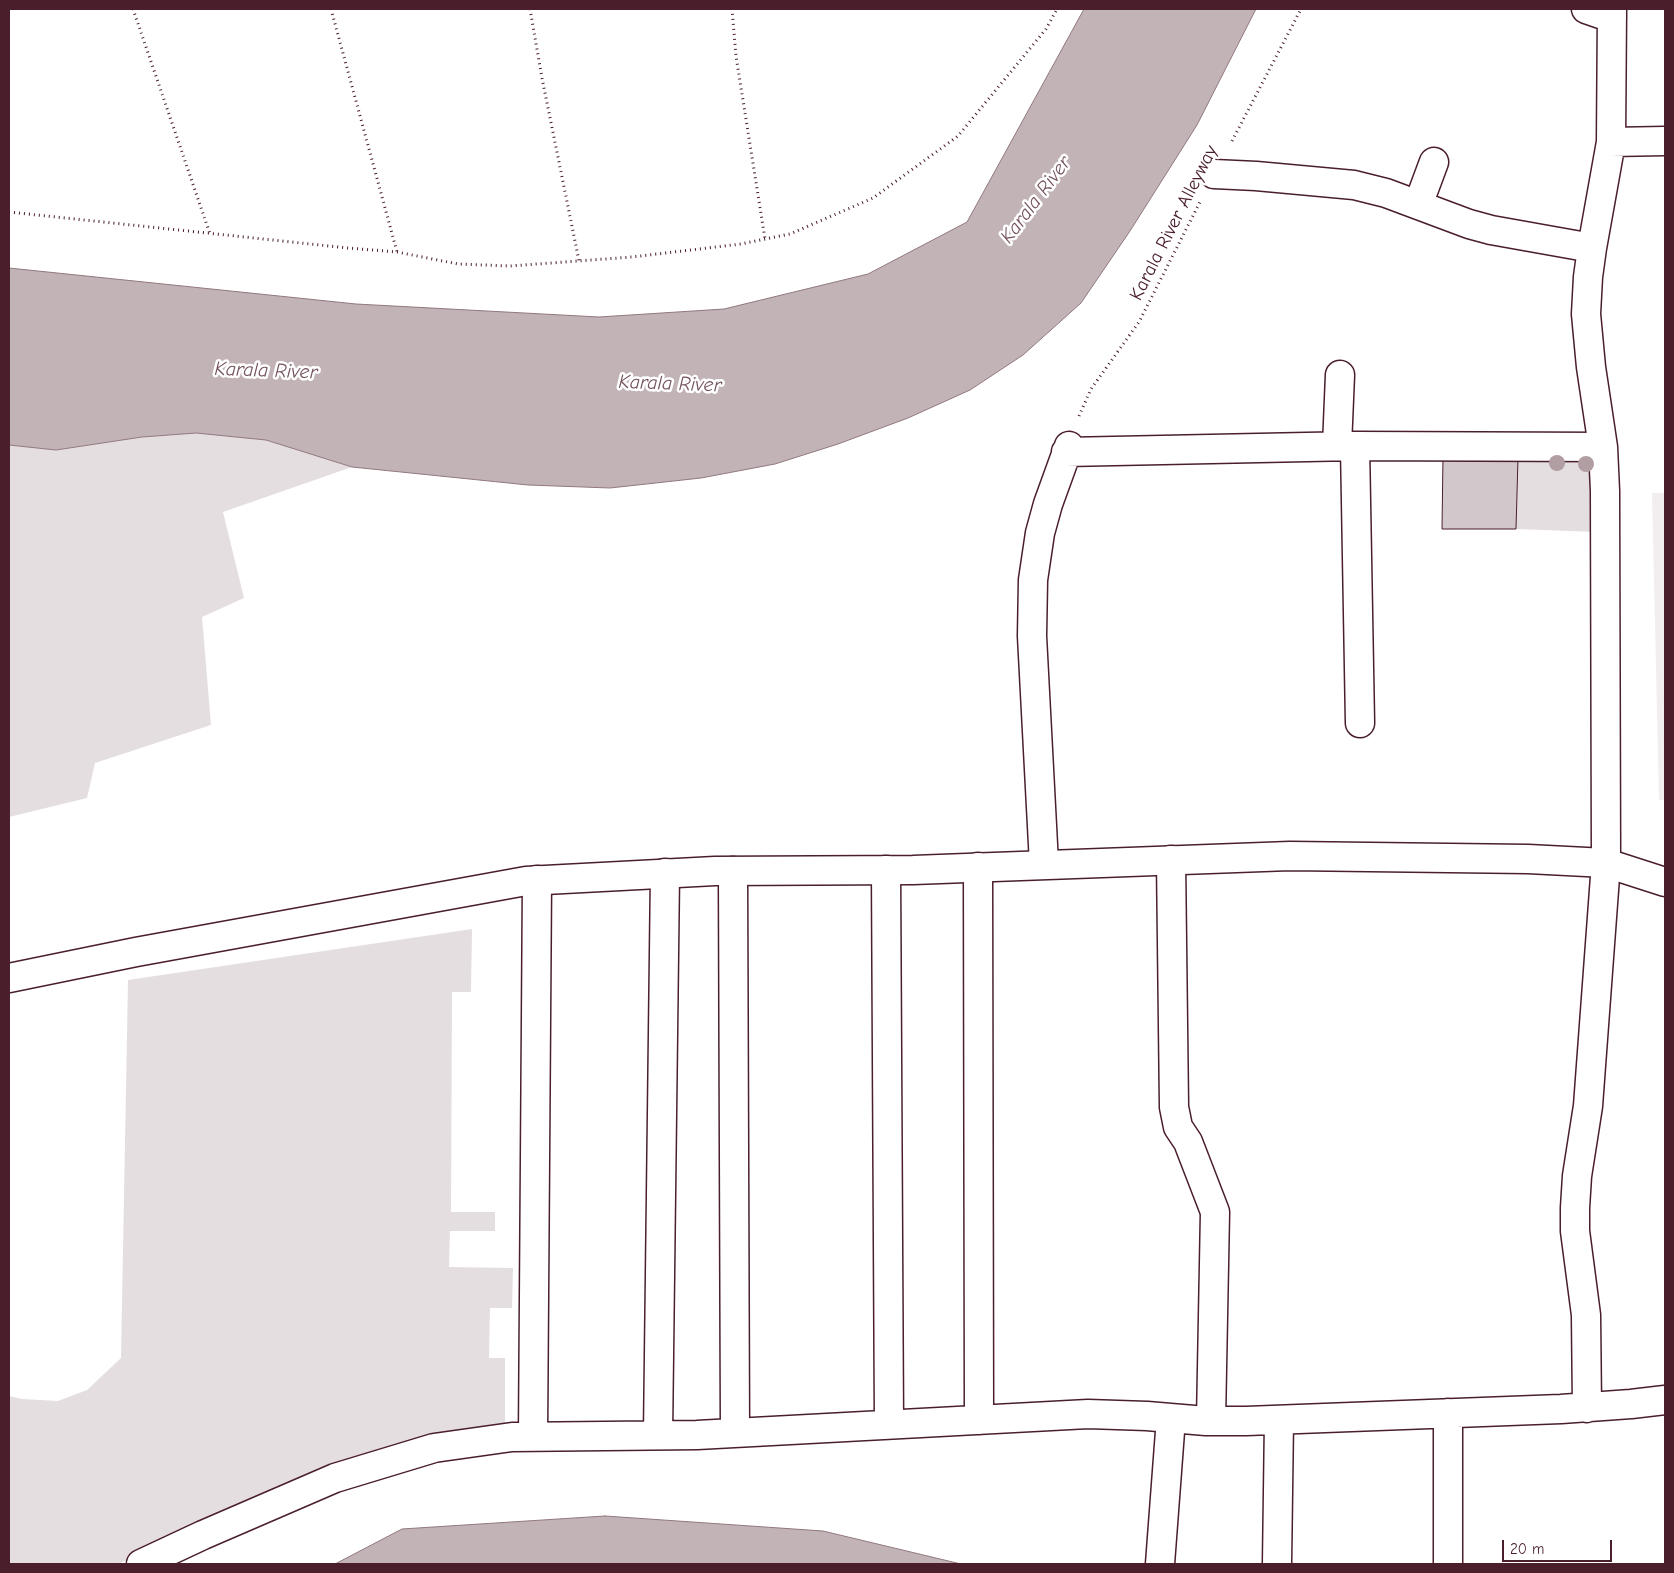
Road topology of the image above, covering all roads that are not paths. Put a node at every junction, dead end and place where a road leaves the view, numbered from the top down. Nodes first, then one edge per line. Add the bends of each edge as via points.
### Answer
1 (1586, 9) edge
2 (1612, 14) edge
3 (1665, 140) edge
4 (1611, 142) junction
5 (1434, 162) dead end
6 (1214, 174) road end
7 (1418, 205) junction
8 (1592, 248) junction
9 (1340, 375) dead end
10 (1346, 446) junction
11 (1603, 447) junction
12 (1360, 723) dead end
13 (1171, 860) junction
14 (1606, 863) junction
15 (1044, 864) junction
16 (978, 867) junction
17 (733, 870) junction
18 (886, 870) junction
19 (665, 873) junction
20 (537, 880) junction
21 (1665, 882) edge
22 (9, 978) edge
23 (1665, 1400) edge
24 (1587, 1408) junction
25 (1448, 1413) junction
26 (1171, 1418) junction
27 (979, 1420) junction
28 (1279, 1420) junction
29 (1211, 1421) junction
30 (889, 1424) junction
31 (735, 1432) junction
32 (658, 1435) junction
33 (533, 1436) junction
34 (141, 1564) edge
35 (1160, 1564) edge
36 (1277, 1564) edge
37 (1448, 1564) edge

1 - 2 street
2 - 4 street
3 - 4 street
4 - 8 street
5 - 7 street
6 - 7 street via 1354,185
7 - 8 street via 1491,230
8 - 11 street via 1586,314
9 - 10 street
10 - 11 street
10 - 12 street
10 - 15 street via 1068,448 1040,533 1033,580 1032,636
11 - 14 street
13 - 14 street via 1300,856
13 - 15 street
13 - 29 street via 1174,1106 1178,1127 1188,1142 1215,1212
14 - 21 street
14 - 24 street via 1588,1106 1575,1208 1586,1315
15 - 16 street
16 - 18 street
16 - 27 street
17 - 18 street
17 - 19 street
17 - 31 street
18 - 30 street
19 - 20 street
19 - 32 street
20 - 22 street via 146,950
20 - 33 street
23 - 24 street
24 - 25 street
25 - 28 street
25 - 37 street
26 - 27 street via 1088,1414
26 - 29 street
26 - 35 street
27 - 30 street
28 - 29 street
28 - 36 street
30 - 31 street
31 - 32 street
32 - 33 street
33 - 34 street via 434,1448 334,1478

